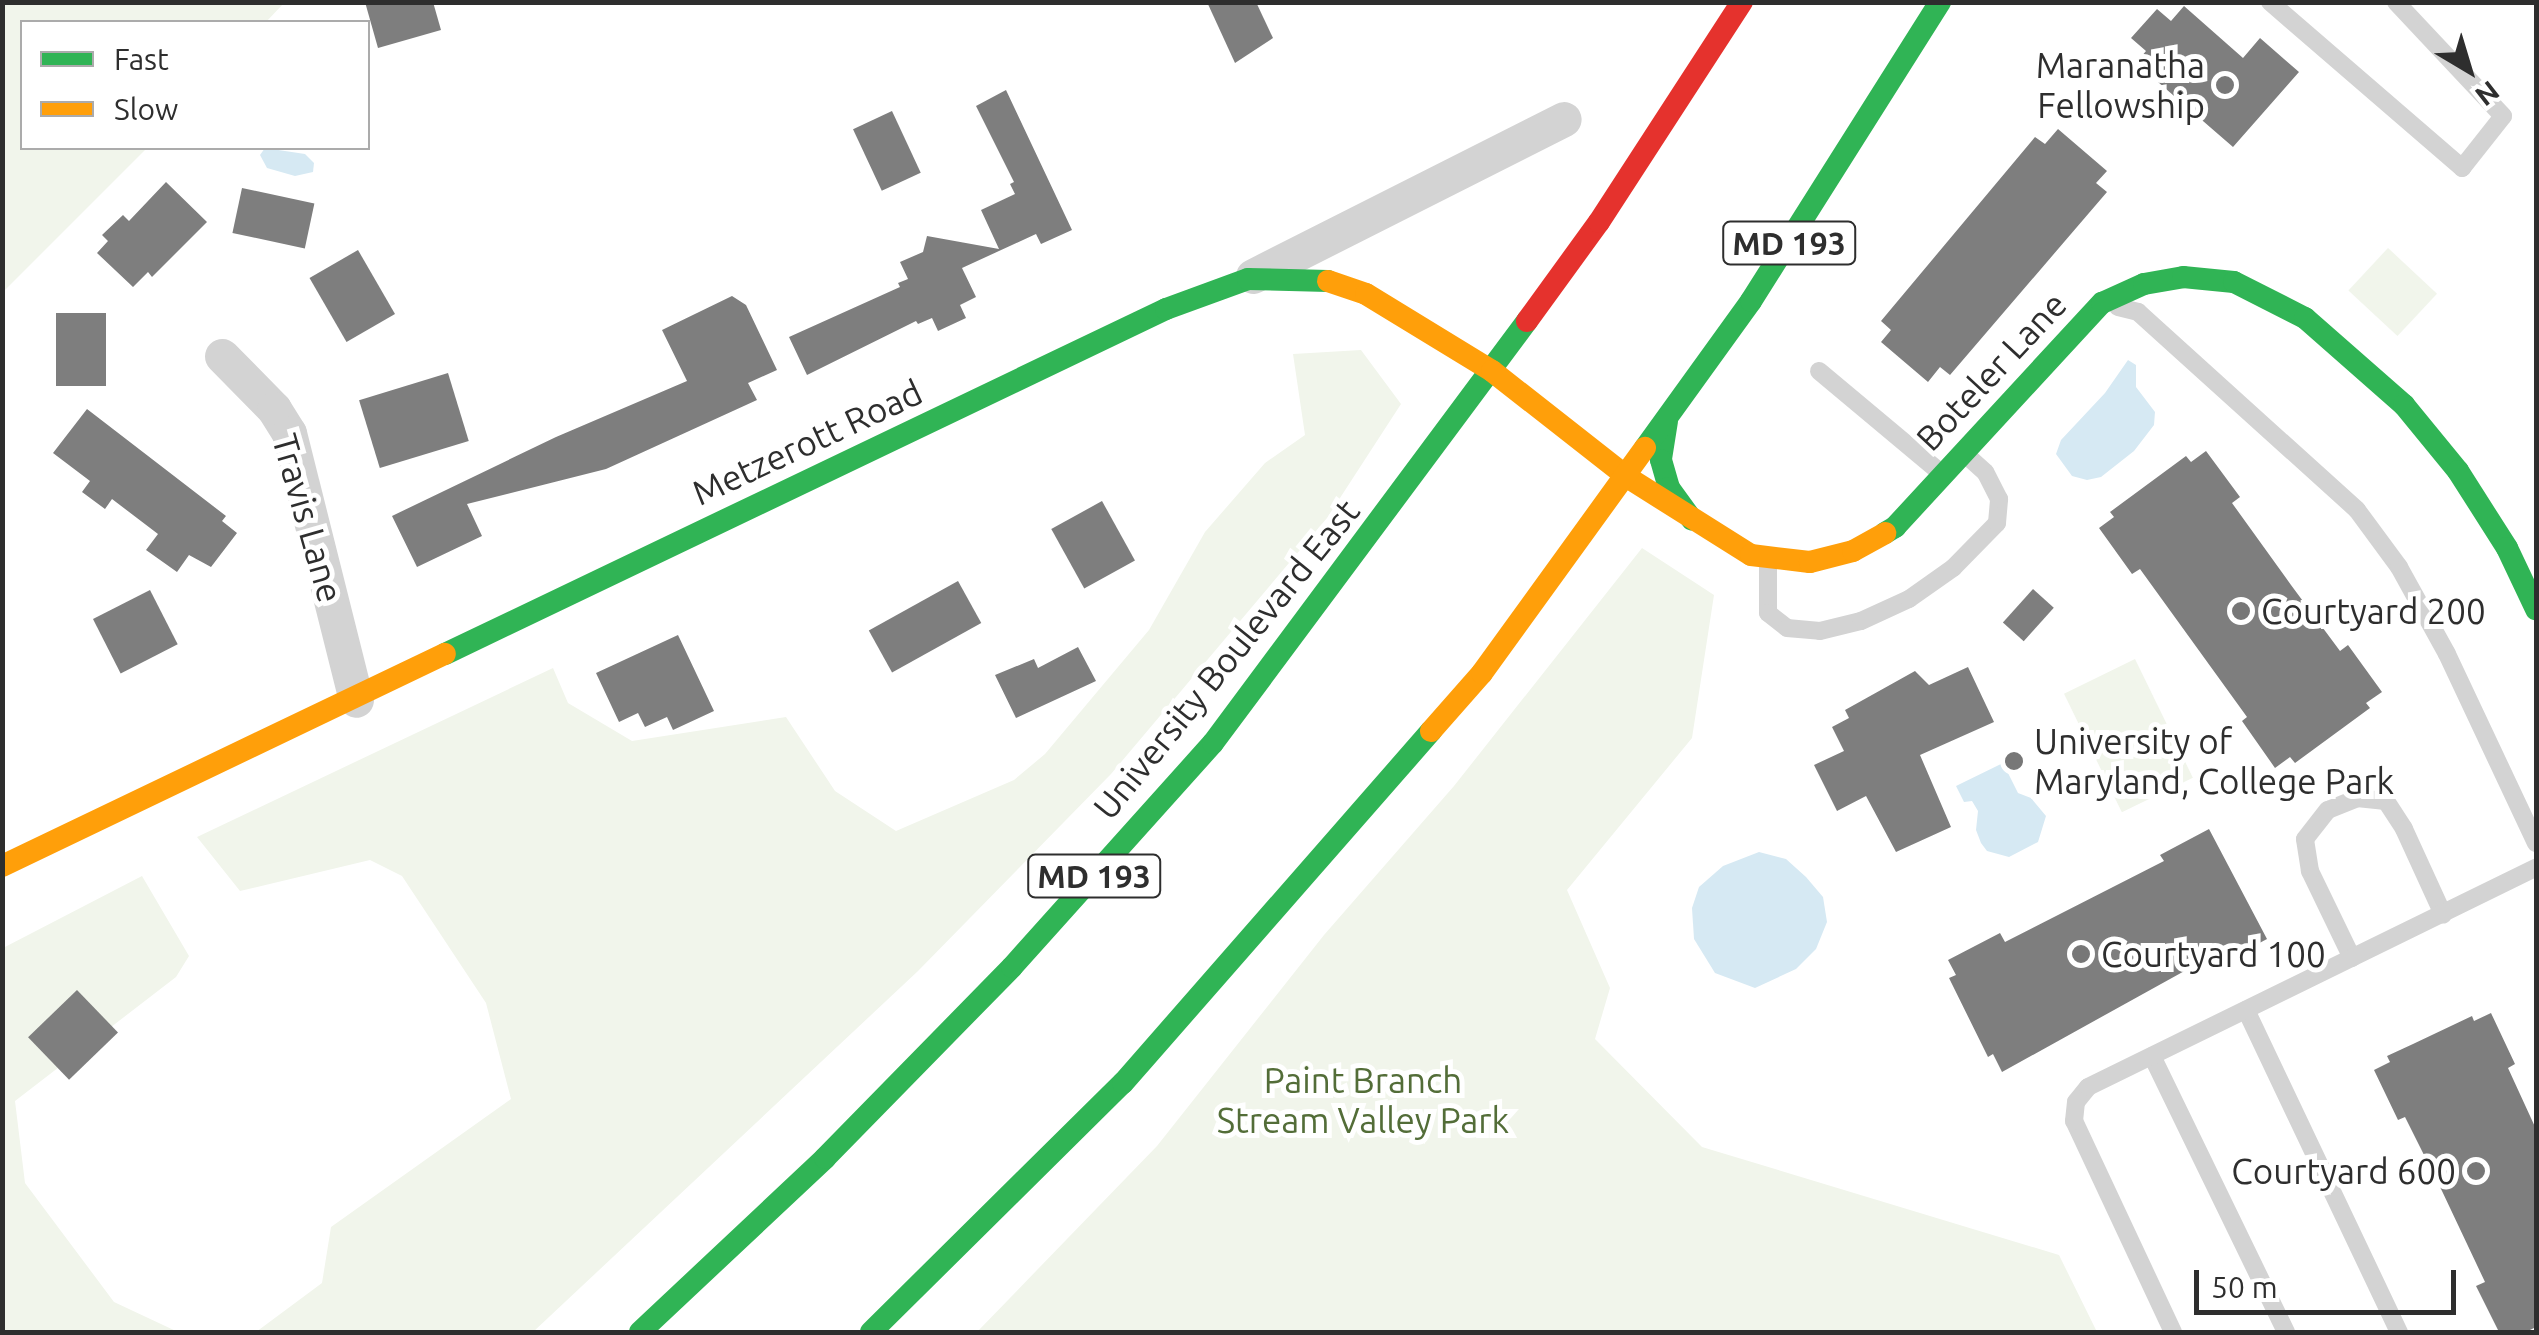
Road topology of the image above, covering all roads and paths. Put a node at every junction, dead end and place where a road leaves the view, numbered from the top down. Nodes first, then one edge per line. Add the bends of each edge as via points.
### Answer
1 (1742, 2) edge
2 (1940, 2) edge
3 (2270, 2) edge
4 (2396, 2) edge
5 (1564, 119) dead end
6 (1248, 279) junction
7 (2102, 303) junction
8 (222, 356) dead end
9 (1819, 370) dead end
10 (1492, 371) junction
11 (1667, 421) junction
12 (1964, 452) junction
13 (1943, 475) junction
14 (1627, 477) junction
15 (1692, 520) junction
16 (1768, 558) junction
17 (2536, 609) edge
18 (356, 700) junction
19 (2536, 843) edge
20 (2, 866) edge
21 (2536, 868) edge
22 (2443, 914) junction
23 (2352, 958) junction
24 (2246, 1010) junction
25 (2152, 1056) junction
26 (640, 1332) edge
27 (871, 1332) edge
28 (2173, 1332) edge
29 (2286, 1332) edge
30 (2399, 1332) edge

1 - 10 main road, University Boulevard East / MD 193 via 1600,222
2 - 11 main road, MD 193
3 - 4 lane via 2462,168 2503,116
5 - 6 street
6 - 10 main road, Metzerott Road via 1346,285
6 - 18 main road, Metzerott Road via 1166,309
7 - 12 main road, Boteler Lane
7 - 17 main road, Boteler Lane via 2183,276 2234,282 2305,318 2404,404 2458,471
7 - 19 lane via 2138,312 2358,510 2447,654
8 - 18 street, Travis Lane via 289,433
9 - 13 lane
10 - 14 main road, Metzerott Road
10 - 26 main road, University Boulevard East / MD 193 via 1213,743 1012,968 825,1158
11 - 14 main road, MD 193
11 - 15 main road via 1661,460 1669,488
12 - 13 main road, Boteler Lane
12 - 16 lane via 1999,498 1997,523 1953,568 1909,599 1820,631 1787,628 1768,614
13 - 16 main road, Boteler Lane via 1895,527 1853,551 1810,562
14 - 15 main road, Boteler Lane
14 - 27 main road, MD 193 via 1482,674 1123,1084
15 - 16 main road, Boteler Lane via 1751,556
18 - 20 main road, Metzerott Road
21 - 22 lane
22 - 23 lane
22 - 23 lane via 2386,802 2356,798 2328,810 2306,839 2310,871
23 - 24 lane
24 - 25 lane
24 - 30 lane
25 - 28 lane via 2088,1087 2076,1102 2074,1121
25 - 29 lane

